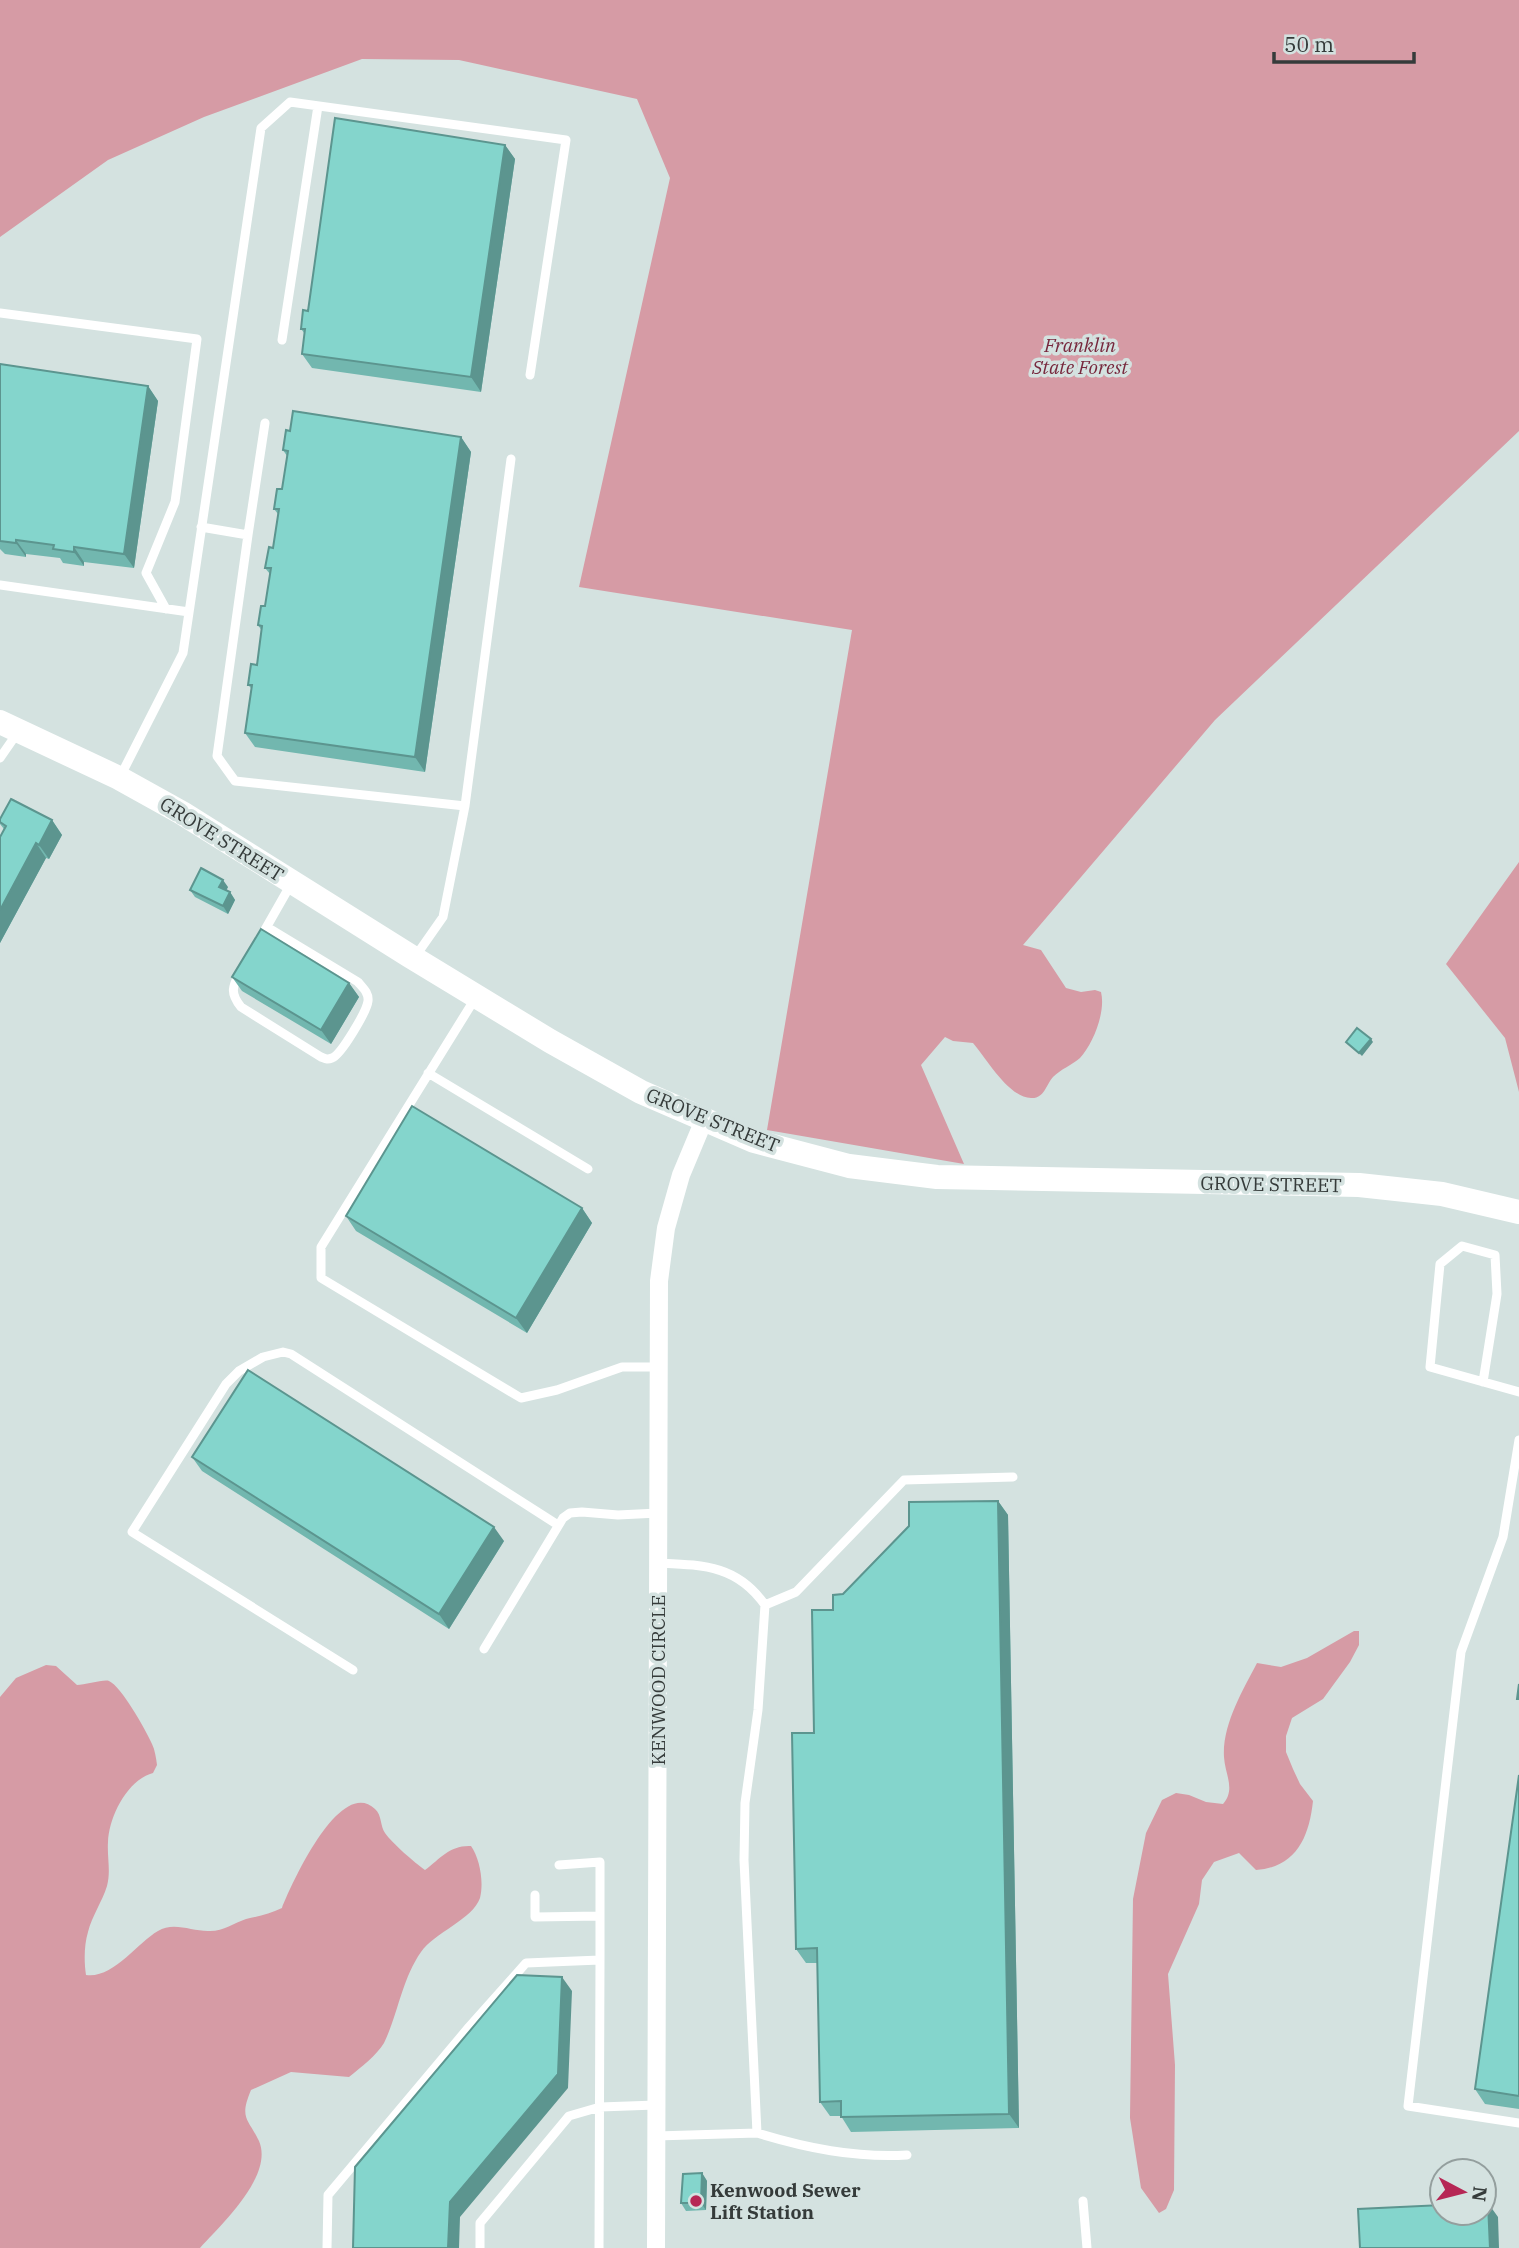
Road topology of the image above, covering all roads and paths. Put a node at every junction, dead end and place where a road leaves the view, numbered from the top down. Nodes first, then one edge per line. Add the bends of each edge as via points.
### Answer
1 (318, 106) junction
2 (0, 313) edge
3 (282, 340) dead end
4 (530, 375) dead end
5 (265, 423) dead end
6 (511, 459) dead end
7 (201, 527) junction
8 (248, 535) junction
9 (0, 585) edge
10 (166, 609) junction
11 (189, 612) junction
12 (9, 727) edge
13 (0, 758) edge
14 (119, 778) junction
15 (465, 806) junction
16 (292, 882) junction
17 (267, 926) junction
18 (252, 952) edge
19 (414, 958) junction
20 (245, 963) edge
21 (477, 995) junction
22 (428, 1073) junction
23 (704, 1120) junction
24 (588, 1169) dead end
25 (1519, 1212) edge
26 (660, 1367) junction
27 (1483, 1382) junction
28 (1519, 1392) edge
29 (1519, 1440) edge
30 (1013, 1476) dead end
31 (658, 1513) junction
32 (558, 1525) junction
33 (658, 1563) junction
34 (765, 1605) junction
35 (484, 1649) dead end
36 (353, 1670) dead end
37 (559, 1865) dead end
38 (535, 1895) dead end
39 (600, 1916) junction
40 (600, 1960) junction
41 (656, 2105) junction
42 (600, 2107) junction
43 (1519, 2123) edge
44 (757, 2133) junction
45 (656, 2136) junction
46 (907, 2155) dead end
47 (1083, 2201) dead end
48 (327, 2248) edge
49 (480, 2248) edge
50 (599, 2248) edge
51 (656, 2248) edge
52 (1087, 2248) edge

1 - 3 lane
1 - 4 lane via 566,140
1 - 7 lane via 290,102 261,128
2 - 10 lane via 197,339 175,502 146,573
5 - 8 lane
6 - 15 lane
7 - 8 lane
7 - 11 lane
8 - 15 lane via 217,756 235,780
9 - 10 lane
10 - 11 lane
11 - 14 lane via 183,653
12 - 13 lane
12 - 14 main road, GROVE STREET
14 - 16 main road, GROVE STREET
15 - 19 lane via 443,917
16 - 17 lane
16 - 19 main road, GROVE STREET
17 - 18 lane
17 - 20 lane via 358,982 367,993 367,1007 342,1050 334,1058 321,1057 242,1007 232,988
19 - 21 main road, GROVE STREET
21 - 22 lane
21 - 23 main road, GROVE STREET via 641,1092
22 - 24 lane
22 - 26 lane via 321,1247 321,1278 521,1398 622,1367
23 - 25 main road, GROVE STREET via 754,1141 812,1157 920,1176 1359,1185 1442,1194
23 - 26 street, KENWOOD CIRCLE via 666,1228 659,1281
26 - 31 street, KENWOOD CIRCLE
27 - 27 lane via 1430,1367 1440,1264 1462,1246 1495,1255 1497,1294
27 - 28 lane
29 - 43 lane via 1503,1537 1461,1652 1408,2106
30 - 34 lane via 904,1480 796,1592
31 - 32 lane via 570,1513
31 - 33 street, KENWOOD CIRCLE
32 - 35 lane
32 - 36 lane via 291,1354 271,1354 239,1371 216,1397 132,1532
33 - 34 lane via 721,1569 749,1585
33 - 41 street, KENWOOD CIRCLE
34 - 44 lane via 758,1710 745,1803 744,1860
37 - 39 lane via 600,1862
38 - 39 lane via 535,1917
39 - 40 lane
40 - 42 lane
40 - 48 lane via 526,1963 328,2195
41 - 42 lane
41 - 45 street, KENWOOD CIRCLE
42 - 49 lane via 569,2116 480,2223
42 - 50 lane
44 - 45 lane
44 - 46 lane via 836,2152
45 - 51 street, KENWOOD CIRCLE
47 - 52 lane

